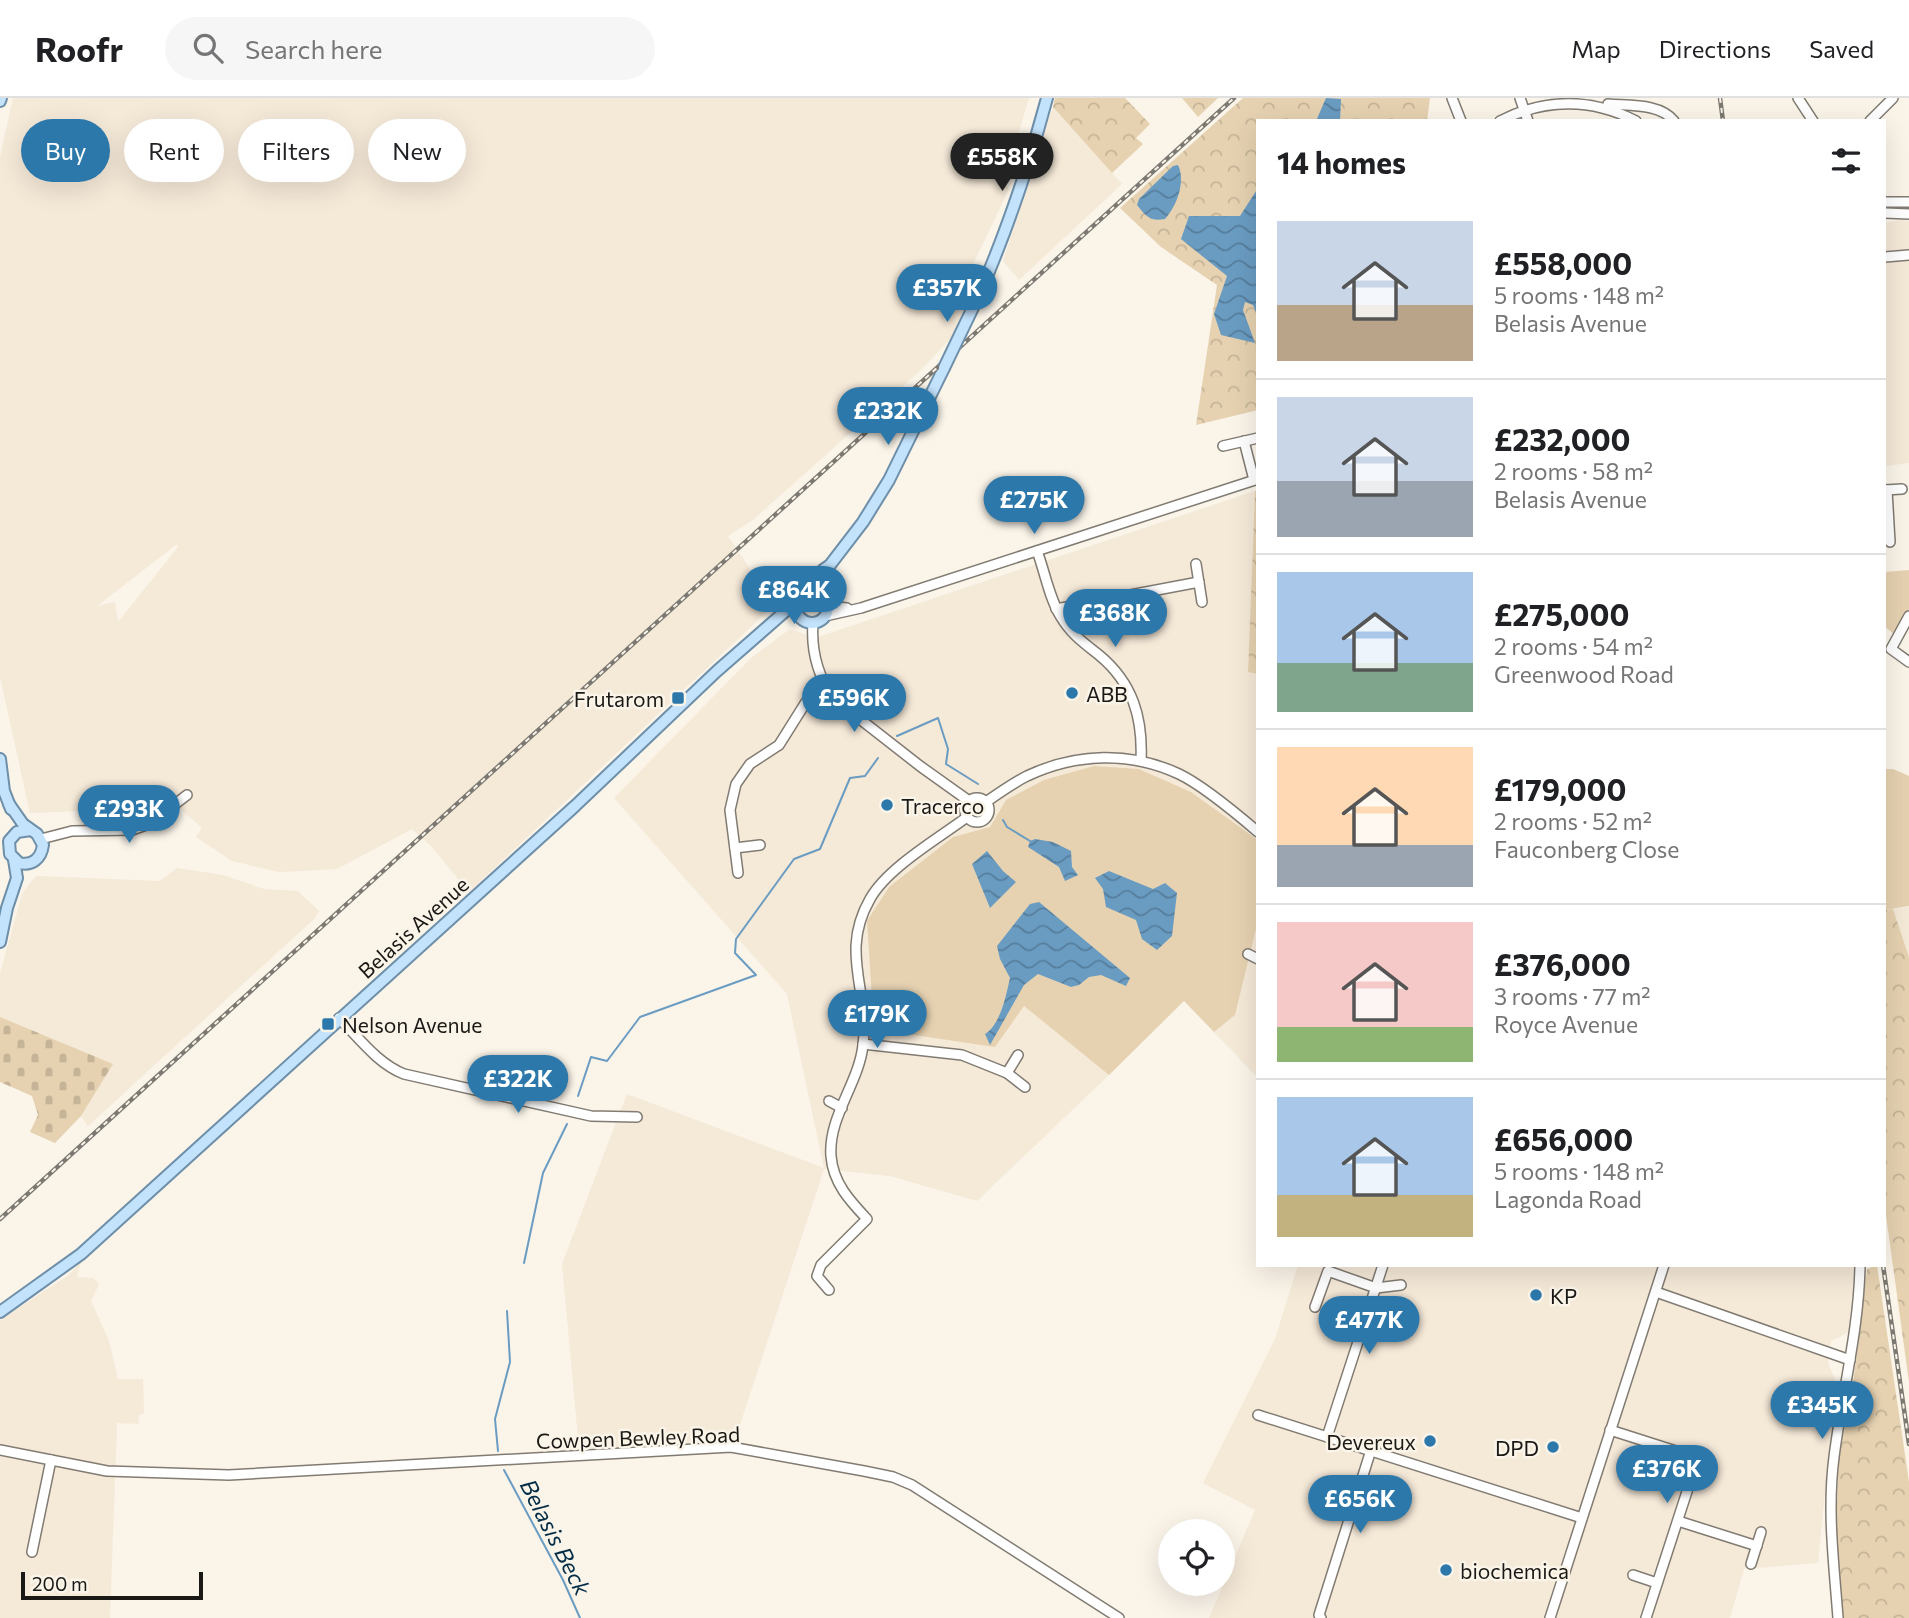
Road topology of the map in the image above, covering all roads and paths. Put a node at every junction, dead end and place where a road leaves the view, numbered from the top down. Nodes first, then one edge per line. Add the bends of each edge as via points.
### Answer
1 (1047, 98) edge
2 (1452, 98) edge
3 (1520, 98) edge
4 (1798, 98) edge
5 (1893, 98) edge
6 (1572, 99) edge
7 (1593, 103) junction
8 (1524, 109) junction
9 (1460, 119) edge
10 (1504, 119) edge
11 (1527, 119) edge
12 (1632, 119) edge
13 (1672, 119) edge
14 (1811, 119) edge
15 (1872, 119) edge
16 (1886, 202) edge
17 (1909, 202) edge
18 (1886, 213) edge
19 (1909, 214) edge
20 (1909, 255) edge
21 (1886, 257) edge
22 (1256, 438) edge
23 (1244, 441) junction
24 (1223, 446) dead end
25 (1256, 480) edge
26 (1902, 489) dead end
27 (1886, 490) edge
28 (1901, 541) dead end
29 (1887, 542) edge
30 (1037, 551) junction
31 (1196, 564) dead end
32 (830, 565) junction
33 (1199, 582) junction
34 (825, 598) junction
35 (799, 599) junction
36 (1202, 602) dead end
37 (852, 609) junction
38 (1056, 609) junction
39 (825, 616) junction
40 (1909, 616) edge
41 (808, 622) junction
42 (768, 627) junction
43 (1909, 662) edge
44 (825, 686) junction
45 (0, 759) edge
46 (1141, 761) junction
47 (187, 795) dead end
48 (969, 801) junction
49 (986, 802) junction
50 (9, 804) junction
51 (967, 817) junction
52 (1256, 830) edge
53 (31, 831) junction
54 (41, 839) junction
55 (7, 844) edge
56 (760, 845) dead end
57 (736, 848) junction
58 (14, 860) junction
59 (35, 861) junction
60 (738, 873) dead end
61 (14, 888) junction
62 (0, 942) edge
63 (1248, 954) dead end
64 (1256, 957) edge
65 (340, 1018) junction
66 (863, 1044) junction
67 (1018, 1055) dead end
68 (1007, 1073) junction
69 (1025, 1087) dead end
70 (829, 1101) dead end
71 (842, 1108) junction
72 (637, 1117) dead end
73 (1382, 1267) edge
74 (1663, 1267) edge
75 (1860, 1267) edge
76 (1401, 1285) dead end
77 (1376, 1288) junction
78 (829, 1290) dead end
79 (1656, 1292) junction
80 (1315, 1307) dead end
81 (0, 1312) edge
82 (1850, 1360) junction
83 (1258, 1415) dead end
84 (1610, 1430) junction
85 (1327, 1437) junction
86 (0, 1450) edge
87 (1371, 1450) junction
88 (51, 1461) junction
89 (1582, 1518) junction
90 (1678, 1521) junction
91 (1761, 1532) dead end
92 (1756, 1546) junction
93 (32, 1552) dead end
94 (1751, 1564) dead end
95 (1633, 1575) dead end
96 (1657, 1583) junction
97 (1119, 1618) edge
98 (1321, 1618) edge
99 (1550, 1618) edge
100 (1646, 1618) edge
101 (1838, 1618) edge

1 - 32 main road, Belasis Avenue, bridge via 1003,238 979,295 889,480
2 - 9 street
3 - 8 street
4 - 14 street
5 - 15 street
6 - 7 street
6 - 8 street
7 - 12 street
7 - 13 street via 1658,109
8 - 10 street
8 - 11 street
16 - 17 street
18 - 19 street
20 - 21 street
22 - 23 street
23 - 24 street
23 - 25 street
25 - 30 street
26 - 27 street
27 - 29 street
28 - 29 street
30 - 37 street
30 - 38 street
31 - 33 street
32 - 34 main road, Belasis Avenue
32 - 35 main road, Belasis Avenue
33 - 36 street
33 - 38 street
34 - 35 main road via 812,591
34 - 37 street via 836,607
34 - 39 main road
35 - 41 main road via 797,612
35 - 42 main road, Belasis Avenue
37 - 39 street
38 - 46 street via 1074,635 1129,688 1140,722
39 - 41 main road
40 - 43 street via 1891,649
41 - 42 main road, Belasis Avenue via 789,617
41 - 44 street
42 - 65 main road, Belasis Avenue
44 - 48 street via 841,706
44 - 57 street via 806,702 779,745 740,776 730,801
45 - 50 main road
46 - 49 street via 1107,757 1070,760 1025,777
46 - 52 street via 1182,775
47 - 54 street via 149,824 132,830 72,831
48 - 49 street
48 - 51 street
49 - 51 street via 985,819 979,822
50 - 53 main road
50 - 55 main road via 13,818
51 - 66 street via 891,873 870,897 859,925 855,958
53 - 54 main road
53 - 55 main road via 17,832
54 - 59 main road via 42,851
55 - 58 main road
56 - 57 street
57 - 60 street
58 - 59 main road via 24,864
58 - 61 main road
59 - 61 main road
61 - 62 main road
63 - 64 street
65 - 72 street via 382,1062 404,1074 591,1116
65 - 81 main road, Belasis Avenue via 81,1254
66 - 68 street via 962,1055
66 - 71 street
67 - 68 street
68 - 69 street
70 - 71 street
71 - 78 street via 832,1134 835,1177 867,1219 821,1265 817,1276
73 - 77 street
74 - 79 street
75 - 82 street
76 - 77 street
77 - 80 street via 1328,1272
77 - 85 street
79 - 82 street
79 - 84 street
82 - 101 street via 1831,1494
83 - 85 street
84 - 89 street
84 - 90 street via 1682,1452 1692,1461 1693,1473
85 - 87 street
86 - 88 street, Cowpen Bewley Road
87 - 89 street
87 - 98 street
88 - 93 street
88 - 97 street, Cowpen Bewley Road via 115,1472 272,1475 731,1447 893,1477 912,1485
89 - 99 street
90 - 92 street
90 - 96 street
91 - 92 street
92 - 94 street
95 - 96 street
96 - 100 street

